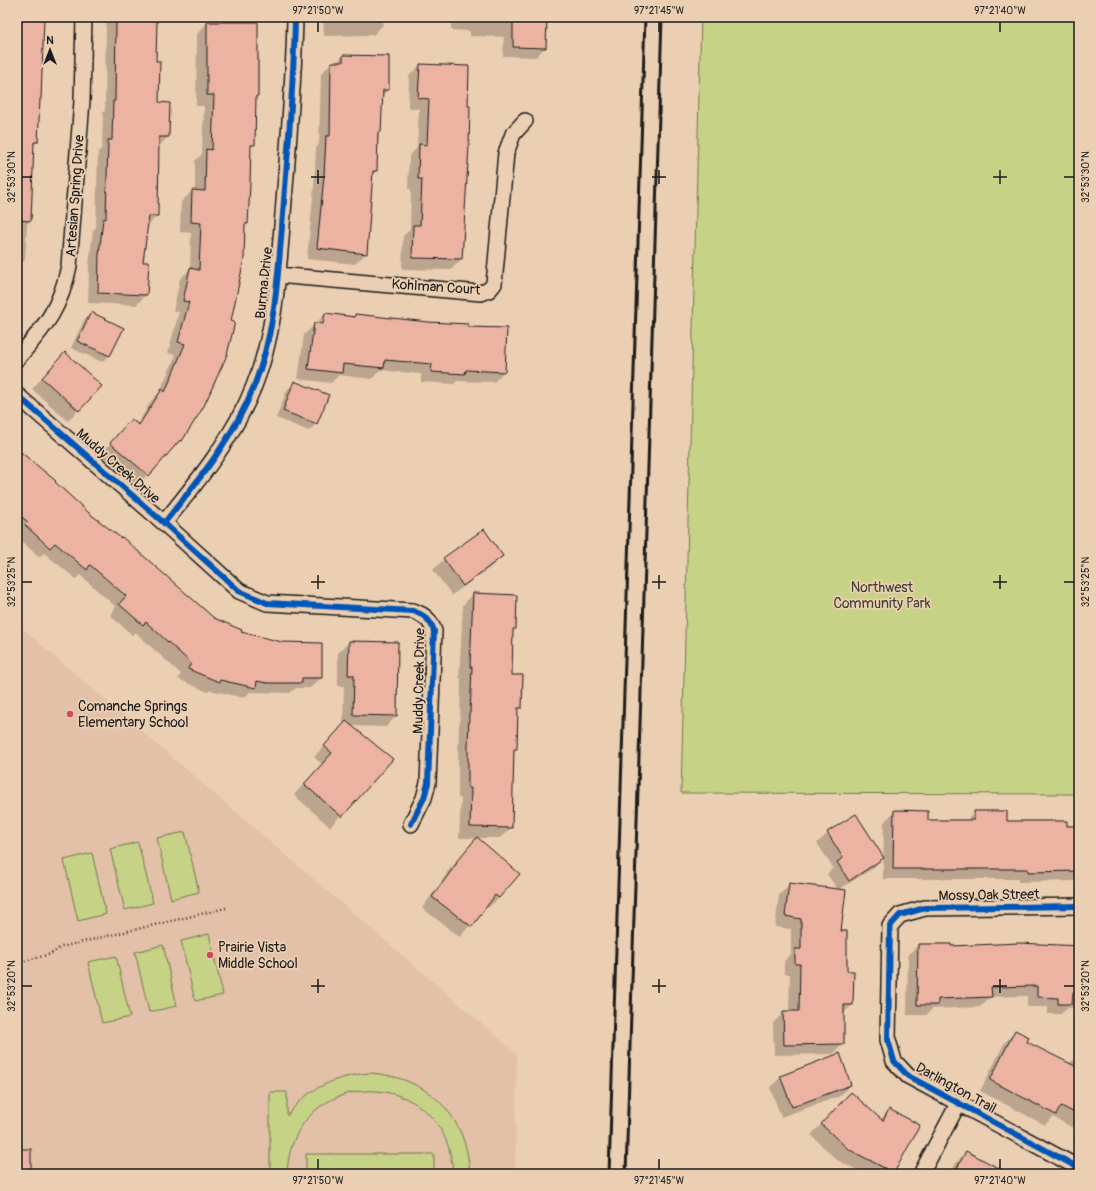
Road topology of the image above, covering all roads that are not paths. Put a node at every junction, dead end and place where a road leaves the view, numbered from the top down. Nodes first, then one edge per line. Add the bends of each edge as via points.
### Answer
1 (84, 17) edge
2 (295, 17) edge
3 (525, 122) dead end
4 (278, 275) junction
5 (17, 359) edge
6 (17, 395) edge
7 (164, 523) junction
8 (411, 824) dead end
9 (1079, 906) edge
10 (900, 915) joint
11 (958, 1104) junction
12 (1079, 1168) edge
13 (921, 1174) edge

1 - 5 street, Artesian Spring Drive via 82,101 66,283 50,320
2 - 4 street, Burma Drive via 293,98
3 - 4 street, Kohlman Court via 513,134 506,153 494,284 489,290 481,293
4 - 7 street, Burma Drive via 273,321 254,387 223,446
6 - 7 street, Muddy Creek Drive
7 - 8 street, Muddy Creek Drive via 239,591 260,601 284,605 413,611 422,614 431,622 434,631 428,783 424,798
9 - 10 street, Mossy Oak Street via 925,908
10 - 11 street, Darlington Trail via 890,926 888,1040 894,1061 908,1076
11 - 12 street, Darlington Trail
11 - 13 street

